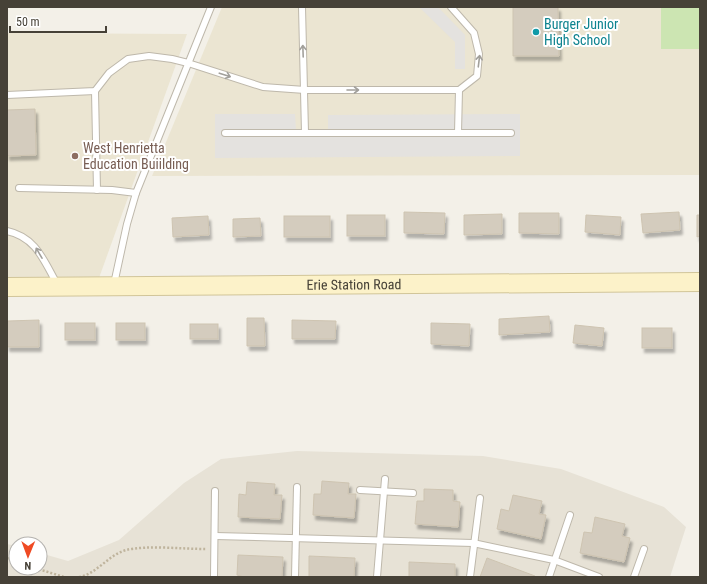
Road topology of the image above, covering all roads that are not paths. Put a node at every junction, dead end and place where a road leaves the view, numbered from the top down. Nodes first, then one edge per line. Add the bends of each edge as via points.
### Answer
1 (211, 7) edge
2 (302, 7) edge
3 (451, 7) edge
4 (188, 63) junction
5 (304, 90) junction
6 (458, 90) junction
7 (95, 91) junction
8 (7, 95) edge
9 (225, 133) dead end
10 (305, 133) junction
11 (458, 133) junction
12 (511, 133) dead end
13 (19, 188) dead end
14 (97, 190) junction
15 (136, 193) junction
16 (7, 231) edge
17 (700, 282) edge
18 (58, 287) junction
19 (7, 288) edge
20 (113, 288) junction
21 (384, 479) dead end
22 (297, 487) dead end
23 (360, 490) dead end
24 (215, 491) dead end
25 (384, 491) junction
26 (413, 493) dead end
27 (480, 498) dead end
28 (570, 515) dead end
29 (215, 536) junction
30 (296, 538) junction
31 (379, 540) junction
32 (473, 543) junction
33 (644, 549) dead end
34 (554, 560) junction
35 (214, 577) edge
36 (295, 577) edge
37 (377, 577) edge
38 (470, 577) edge
39 (549, 577) edge
40 (599, 577) edge
41 (634, 577) edge

1 - 4 lane
5 -> 2 lane
6 -> 3 lane via 476,76 479,54 474,33
4 -> 5 lane via 263,87
4 - 7 lane via 149,56 128,59 109,73
4 - 15 lane
5 -> 6 lane
5 - 10 lane
6 - 11 lane
7 - 8 lane
7 - 14 lane
9 - 10 lane
10 - 11 lane
11 - 12 lane
13 - 14 lane
14 - 15 lane
15 - 20 lane
18 -> 16 lane via 35,245 24,237
17 - 20 main road, Erie Station Road
18 - 19 main road, Erie Station Road
18 - 20 main road, Erie Station Road
21 - 25 lane
22 - 30 lane
23 - 25 lane
24 - 29 lane
25 - 26 lane
25 - 31 lane
27 - 32 lane
28 - 34 lane
29 - 30 lane
29 - 35 lane
30 - 31 lane
30 - 36 lane
31 - 32 lane
31 - 37 lane
32 - 34 lane
32 - 38 lane
33 - 41 lane
34 - 39 lane
34 - 40 lane

